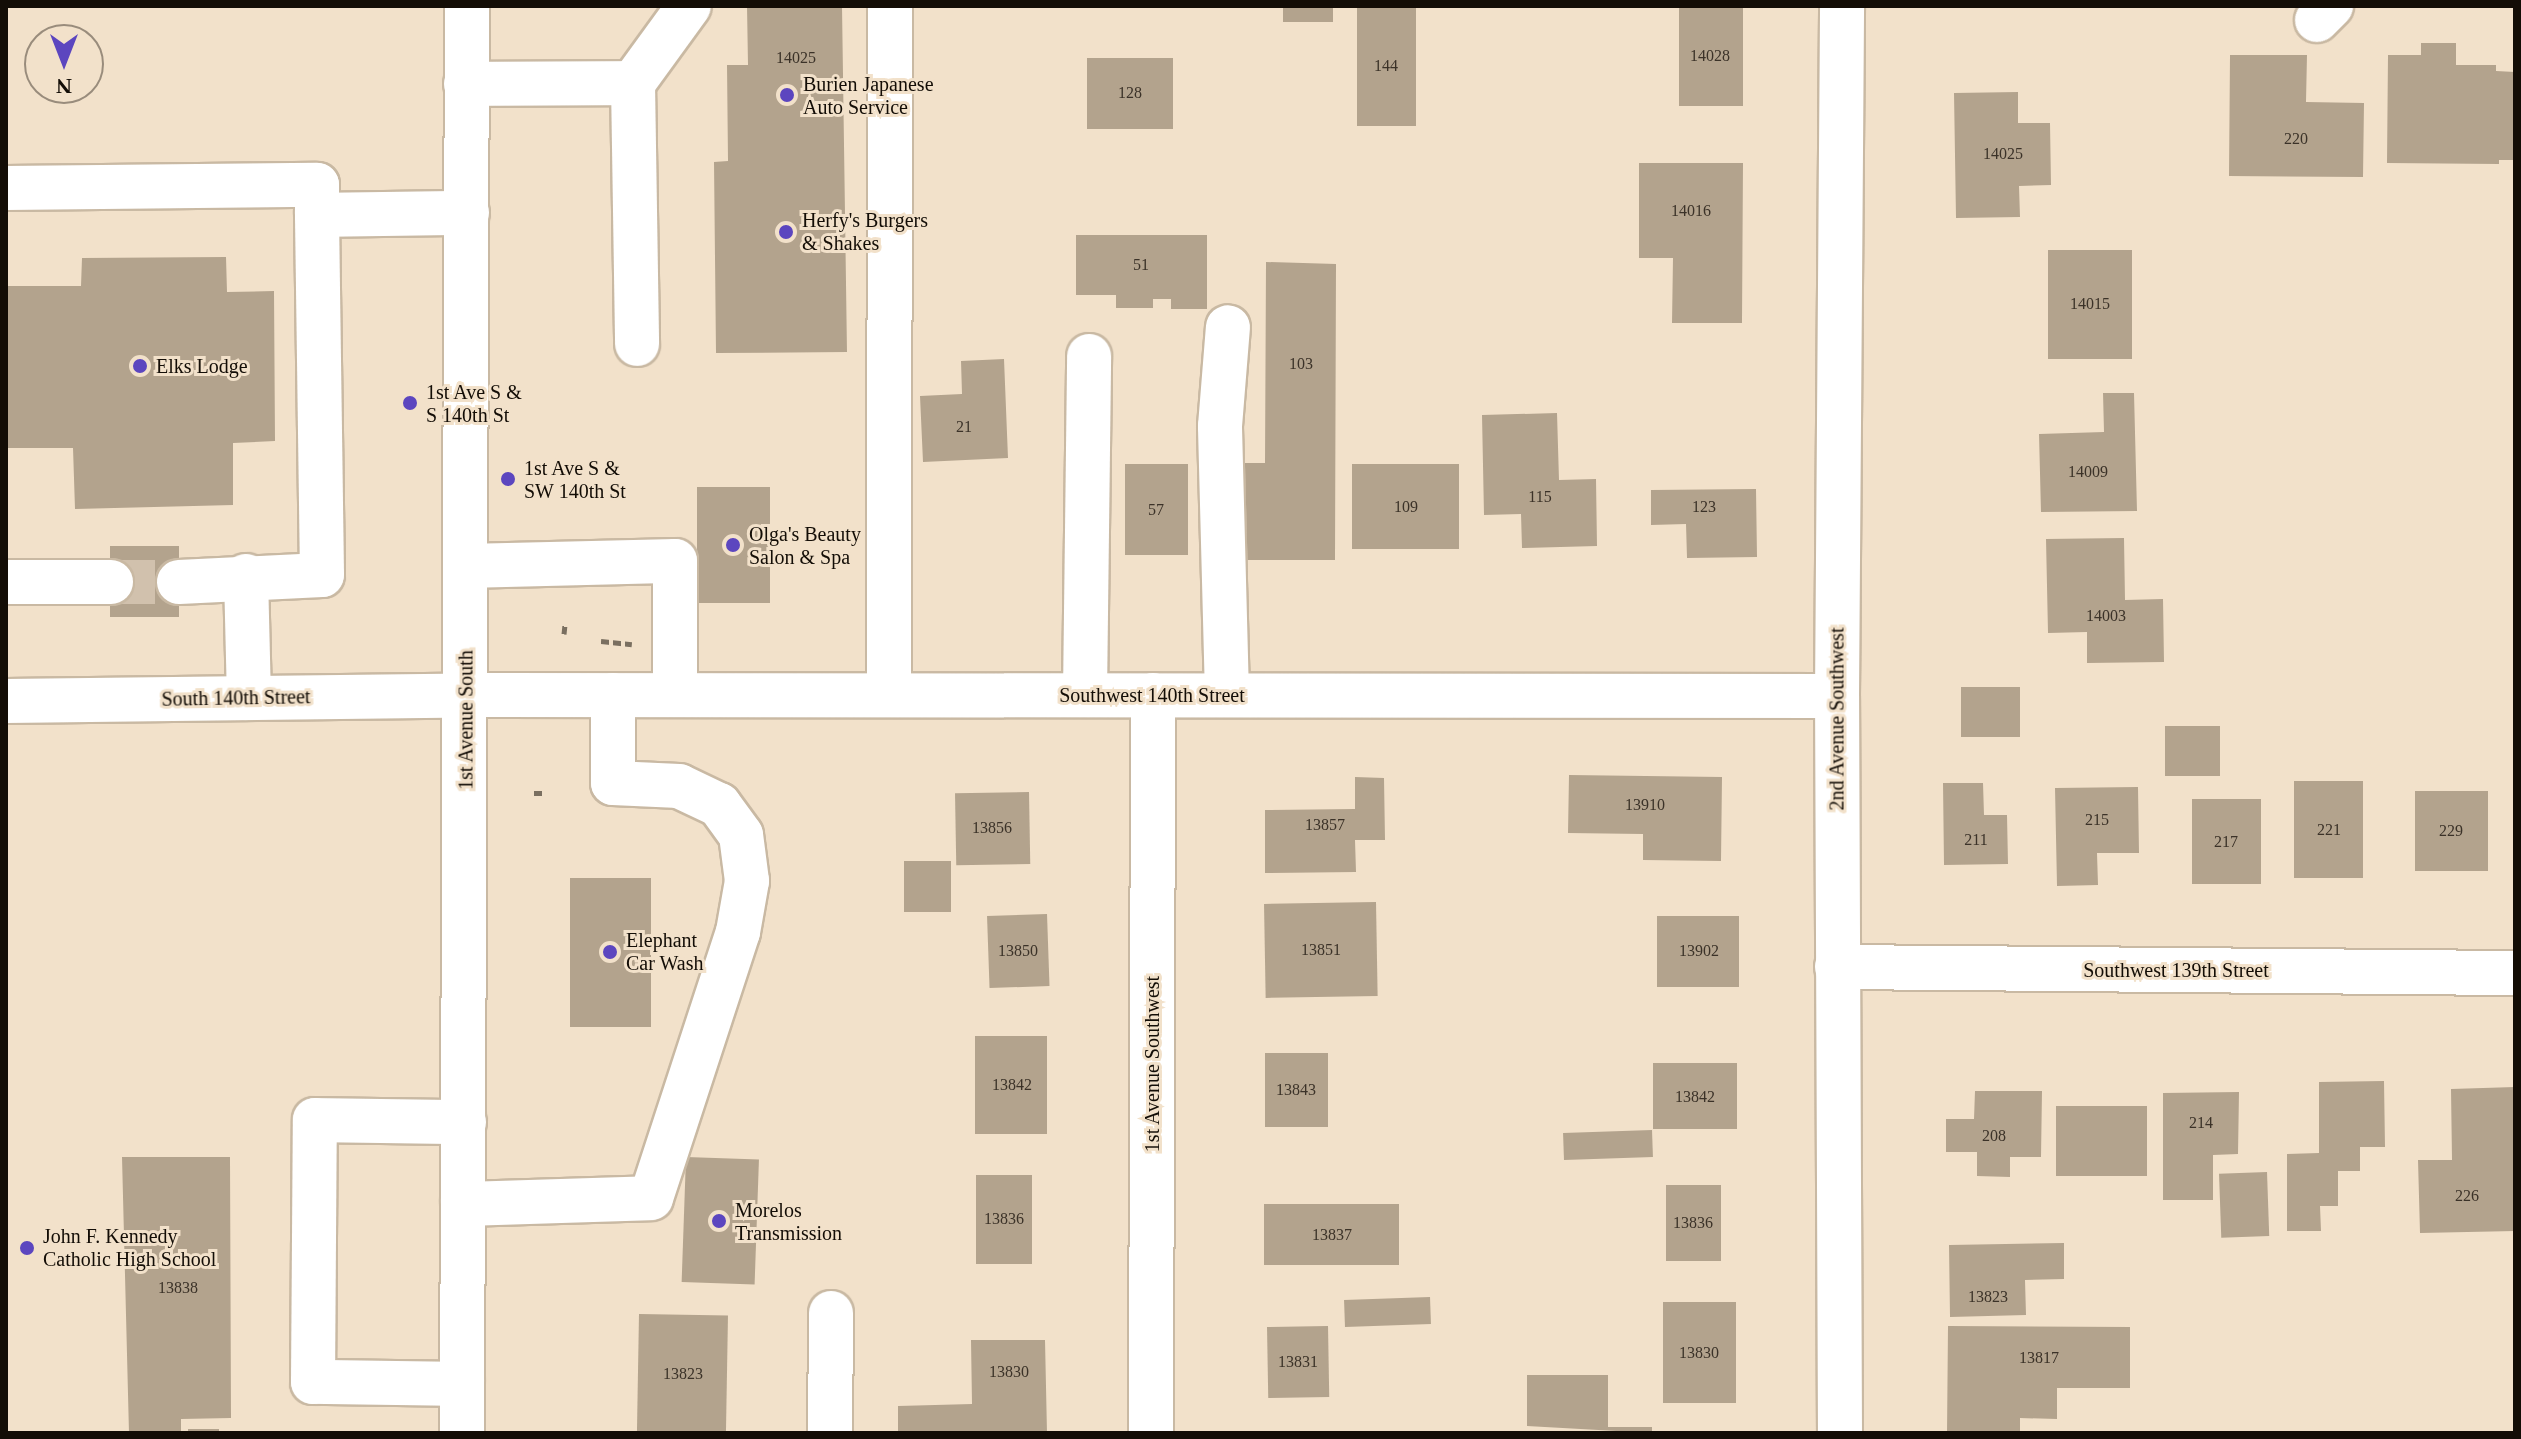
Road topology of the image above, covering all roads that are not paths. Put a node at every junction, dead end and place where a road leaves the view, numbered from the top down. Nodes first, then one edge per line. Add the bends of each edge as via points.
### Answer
1 (467, 6) edge
2 (689, 6) edge
3 (890, 6) edge
4 (1842, 6) edge
5 (633, 83) junction
6 (466, 84) junction
7 (6, 188) edge
8 (467, 213) junction
9 (317, 215) junction
10 (1228, 327) dead end
11 (637, 344) dead end
12 (1089, 356) dead end
13 (467, 566) junction
14 (246, 576) junction
15 (6, 582) edge
16 (111, 582) tunnel mouth
17 (179, 582) tunnel mouth
18 (466, 695) junction
19 (613, 695) junction
20 (675, 695) junction
21 (889, 695) junction
22 (1085, 695) junction
23 (1153, 695) junction
24 (1227, 695) junction
25 (1837, 696) junction
26 (249, 698) junction
27 (6, 701) edge
28 (1837, 967) junction
29 (2515, 973) edge
30 (464, 1122) junction
31 (463, 1204) junction
32 (831, 1313) dead end
33 (462, 1384) junction
34 (462, 1433) edge
35 (830, 1433) edge
36 (1151, 1433) edge
37 (1840, 1433) edge

1 - 6 street, 1st Avenue South
2 - 5 street
3 - 21 street
4 - 25 street, 2nd Avenue Southwest
5 - 6 street
5 - 11 street
6 - 8 street, 1st Avenue South
7 - 9 street via 317,185
8 - 9 street
8 - 13 street, 1st Avenue South
9 - 14 street via 322,575
10 - 24 street via 1220,426
12 - 22 street
13 - 18 street, 1st Avenue South
13 - 20 street via 675,561
14 - 17 street
14 - 26 street
15 - 16 street
18 - 19 street, Southwest 140th Street
18 - 26 street, South 140th Street
18 - 30 street, 1st Avenue South
19 - 20 street, Southwest 140th Street
19 - 31 street via 613,783 679,786 719,805 741,835 747,881 738,932 651,1198
20 - 21 street, Southwest 140th Street
21 - 22 street, Southwest 140th Street
22 - 23 street, Southwest 140th Street
23 - 24 street, Southwest 140th Street
23 - 36 street, 1st Avenue Southwest
24 - 25 street, Southwest 140th Street
25 - 28 street, 2nd Avenue Southwest
26 - 27 street, South 140th Street
28 - 29 street, Southwest 139th Street
28 - 37 street, 2nd Avenue Southwest
30 - 31 street, 1st Avenue South
30 - 33 street via 315,1120 313,1382
31 - 33 street, 1st Avenue South
32 - 35 street
33 - 34 street, 1st Avenue South

